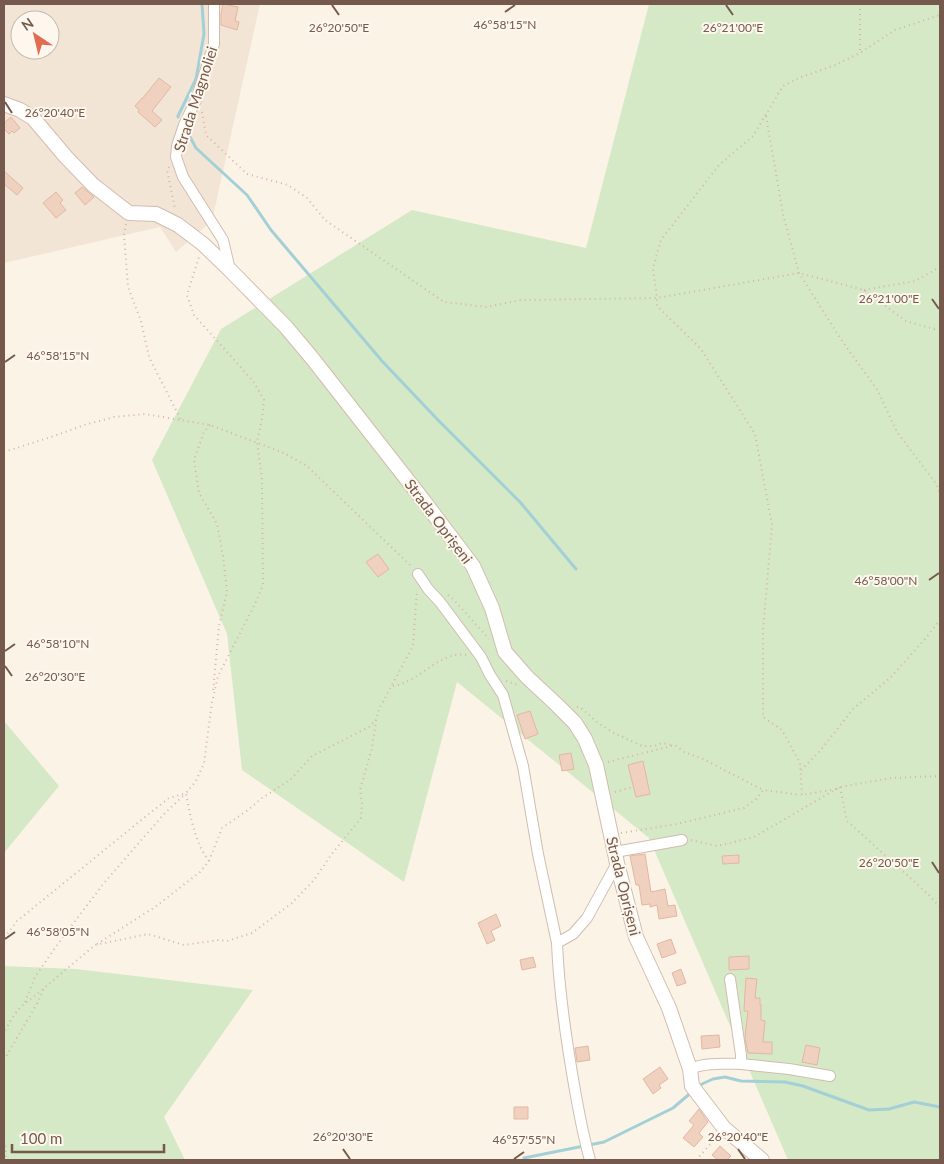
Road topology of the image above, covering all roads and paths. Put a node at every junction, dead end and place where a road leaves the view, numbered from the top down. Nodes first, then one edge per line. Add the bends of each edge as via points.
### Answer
1 (214, 4) edge
2 (860, 4) edge
3 (940, 15) edge
4 (860, 53) junction
5 (199, 93) junction
6 (4, 104) edge
7 (766, 116) junction
8 (176, 157) junction
9 (128, 213) junction
10 (178, 225) junction
11 (203, 244) junction
12 (940, 267) edge
13 (230, 270) junction
14 (799, 273) junction
15 (864, 290) junction
16 (657, 298) junction
17 (940, 328) edge
18 (182, 420) junction
19 (210, 425) junction
20 (257, 442) junction
21 (4, 452) edge
22 (940, 495) edge
23 (418, 574) junction
24 (447, 594) dead end
25 (940, 620) edge
26 (490, 640) dead end
27 (481, 657) junction
28 (504, 680) dead end
29 (518, 685) dead end
30 (393, 686) junction
31 (212, 702) junction
32 (557, 704) junction
33 (376, 720) junction
34 (675, 745) junction
35 (596, 765) junction
36 (800, 771) junction
37 (940, 776) edge
38 (634, 787) dead end
39 (840, 787) junction
40 (836, 789) junction
41 (762, 790) junction
42 (186, 793) junction
43 (603, 795) junction
44 (802, 795) junction
45 (612, 834) junction
46 (682, 840) joint
47 (616, 858) junction
48 (209, 861) junction
49 (940, 907) edge
50 (4, 942) edge
51 (557, 943) junction
52 (95, 945) junction
53 (730, 979) dead end
54 (45, 987) junction
55 (24, 1003) junction
56 (4, 1035) edge
57 (4, 1060) edge
58 (741, 1064) junction
59 (690, 1069) junction
60 (830, 1076) dead end
61 (724, 1128) junction
62 (4, 1141) edge
63 (6, 1160) edge
64 (590, 1160) edge
65 (696, 1160) edge
66 (762, 1160) edge

1 - 5 street, Strada Magnoliei via 214,44
2 - 4 path
3 - 4 path via 895,30
4 - 7 path via 783,86
5 - 8 street, Strada Magnoliei via 184,125
5 - 16 path via 206,135 247,174 288,186 301,194 325,220 444,302 487,307 520,300
6 - 9 street via 33,118 72,164
7 - 14 path via 783,214
7 - 16 path via 753,136 719,165 661,240 653,268
8 - 10 path via 168,170
8 - 13 street, Strada Magnoliei via 183,177 223,240
9 - 10 street, Strada Oprișeni via 156,214
9 - 18 path via 124,235 128,287 141,321 149,356
10 - 11 street, Strada Oprișeni
11 - 13 street, Strada Oprișeni
11 - 20 path via 186,295 194,315 253,381 264,400
12 - 15 path via 915,282
13 - 32 street, Strada Oprișeni via 286,326 473,566 492,608 505,652
14 - 15 path
14 - 16 path
14 - 22 path via 878,391 898,432 937,485
15 - 17 path via 906,321
16 - 36 path via 657,306 701,349 754,434 772,525 763,630 763,717 782,730 800,763
18 - 19 path
18 - 21 path via 145,414 114,418
19 - 20 path
19 - 31 path via 204,432 194,460 199,494 217,524 227,592 219,626
20 - 23 path via 307,466
20 - 31 path via 262,479 262,585 218,676
23 - 27 street
23 - 30 path via 413,646
24 - 26 path
25 - 36 path via 890,678 853,709
27 - 30 path via 460,653 442,659 424,672
27 - 51 street via 503,695 523,766
28 - 29 path
30 - 33 path
31 - 42 path via 204,763
32 - 34 path via 580,707 612,732 642,746
32 - 35 street, Strada Oprișeni via 575,722
33 - 48 path via 369,727 312,756 291,779 222,828
33 - 52 path via 360,790 362,818 292,903 252,933 228,941 184,946 148,934
34 - 35 path
34 - 41 path
35 - 43 street, Strada Oprișeni
36 - 44 path
37 - 39 path via 892,778
38 - 43 path
39 - 40 path
39 - 49 path via 847,820
40 - 44 path
40 - 46 path via 754,838 717,846
41 - 44 path
41 - 45 path via 744,808 677,824
42 - 48 path via 192,823
42 - 50 path via 169,798 17,921
42 - 55 path via 104,883 35,977
43 - 45 street, Strada Oprișeni
45 - 47 street, Strada Oprișeni
46 - 47 street
47 - 51 street via 587,918 574,934
47 - 59 street, Strada Oprișeni via 636,937 669,1008
48 - 52 path via 200,872 155,907
51 - 64 street via 570,1063
52 - 54 path
53 - 58 street
54 - 55 path
54 - 57 path
55 - 56 path via 6,1027
58 - 59 street
58 - 60 street
59 - 61 street, Strada Oprișeni via 695,1090
61 - 65 path
61 - 66 street, Strada Oprișeni
62 - 63 path

